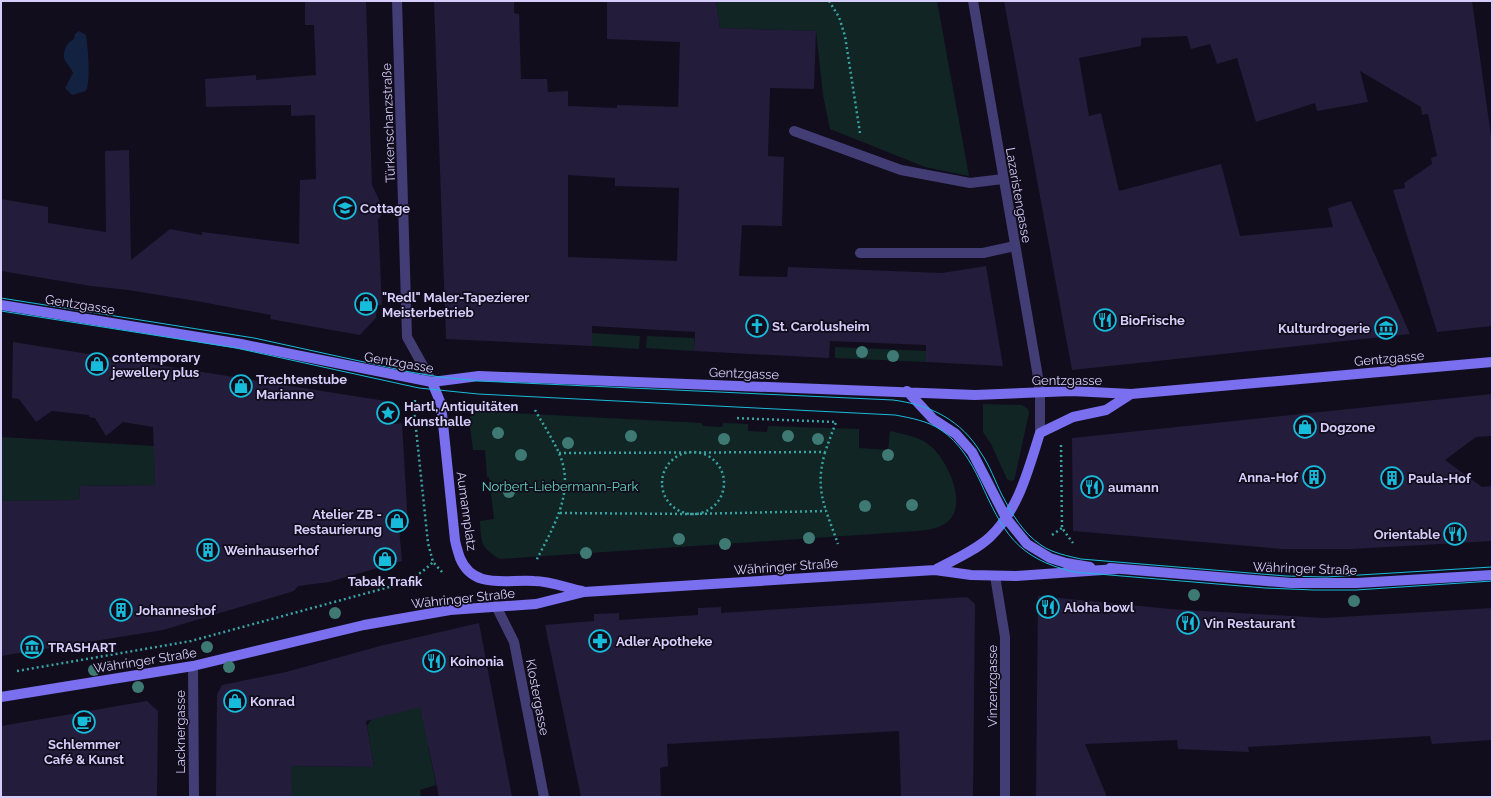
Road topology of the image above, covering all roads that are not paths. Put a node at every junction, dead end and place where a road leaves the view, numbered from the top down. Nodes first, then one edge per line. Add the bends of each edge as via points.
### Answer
1 (397, 1) edge
2 (973, 1) edge
3 (794, 131) dead end
4 (1004, 179) junction
5 (1015, 246) junction
6 (860, 253) dead end
7 (1, 305) edge
8 (1492, 362) edge
9 (432, 382) junction
10 (906, 391) junction
11 (1040, 393) junction
12 (1131, 394) junction
13 (1040, 433) junction
14 (1006, 518) junction
15 (1117, 569) junction
16 (935, 570) junction
17 (1492, 575) edge
18 (995, 576) junction
19 (584, 592) junction
20 (496, 606) junction
21 (193, 666) junction
22 (1, 697) edge
23 (194, 797) edge
24 (544, 797) edge
25 (1005, 797) edge

1 - 9 street, Türkenschanzstraße via 407,337
2 - 4 street, Lazaristengasse
3 - 4 street via 901,170 970,183
4 - 5 street, Lazaristengasse
5 - 6 street via 983,252
5 - 11 street, Lazaristengasse
7 - 9 main road, Gentzgasse via 241,344
8 - 12 main road, Gentzgasse
9 - 10 main road, Gentzgasse via 479,376
9 - 19 main road, Aumannplatz via 441,404 455,540 466,569 478,578 497,582 535,581
10 - 11 main road, Gentzgasse via 976,395
10 - 14 main road via 933,419 956,434 972,452
11 - 12 main road, Gentzgasse via 1072,391
11 - 13 street
12 - 13 main road via 1106,410 1073,417
13 - 14 main road via 1020,494
14 - 15 main road, Währinger Straße via 1027,544 1050,558 1066,563
14 - 16 main road, Währinger Straße via 989,537
15 - 17 main road, Währinger Straße via 1290,583 1357,583
15 - 18 main road, Währinger Straße
16 - 18 main road, Währinger Straße
16 - 19 main road, Währinger Straße
18 - 25 street, Vinzenzgasse via 1005,637
19 - 20 main road, Währinger Straße via 536,604
20 - 21 main road, Währinger Straße via 450,610 364,625
20 - 24 street, Klostergasse via 514,642
21 - 22 main road, Währinger Straße
21 - 23 street, Lacknergasse

